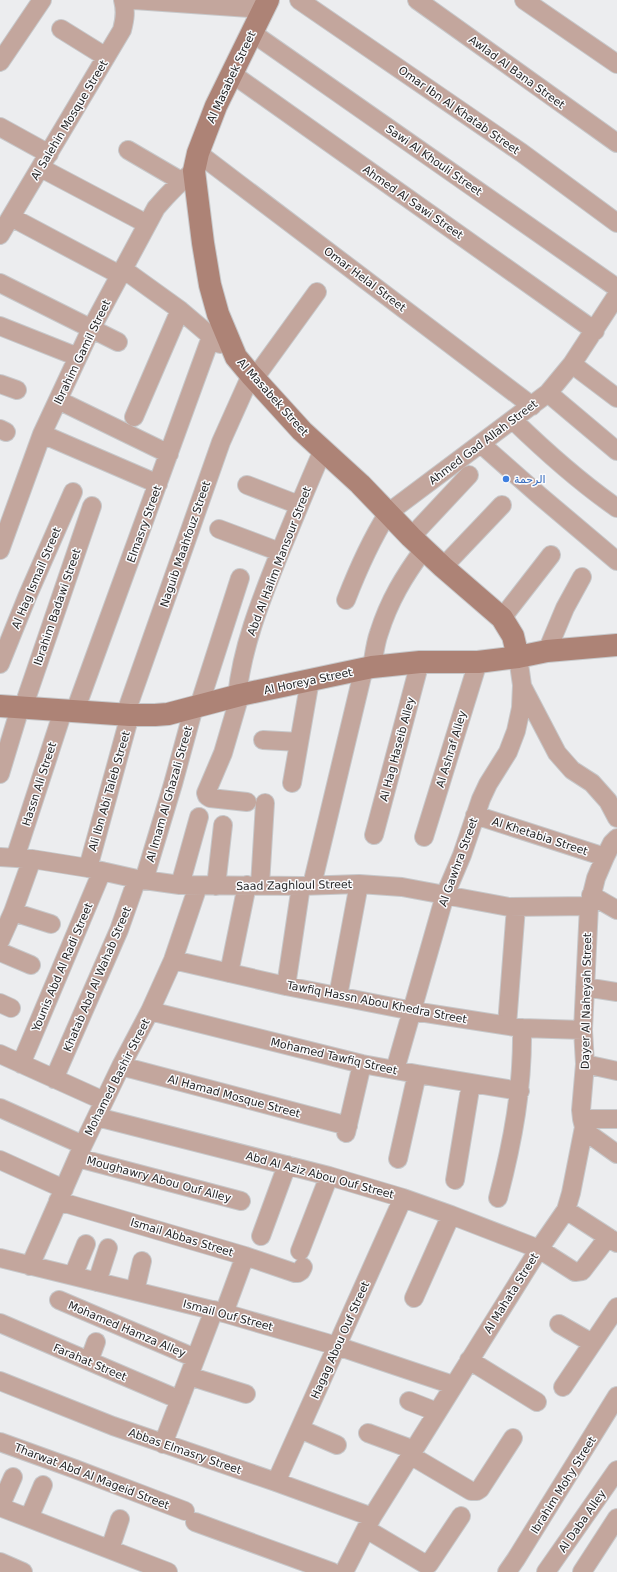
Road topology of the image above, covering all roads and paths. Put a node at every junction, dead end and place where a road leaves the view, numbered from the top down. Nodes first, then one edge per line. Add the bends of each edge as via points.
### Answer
1 (42, 0) edge
2 (123, 0) edge
3 (134, 0) edge
4 (300, 0) edge
5 (417, 0) edge
6 (524, 0) edge
7 (265, 5) edge
8 (61, 29) dead end
9 (251, 32) junction
10 (106, 57) junction
11 (0, 62) edge
12 (617, 64) edge
13 (231, 73) junction
14 (0, 127) edge
15 (617, 143) edge
16 (128, 150) dead end
17 (45, 161) junction
18 (191, 168) junction
19 (11, 217) junction
20 (617, 223) edge
21 (147, 224) junction
22 (0, 235) edge
23 (122, 272) junction
24 (0, 283) edge
25 (317, 292) dead end
26 (616, 298) edge
27 (180, 310) junction
28 (0, 326) edge
29 (91, 329) junction
30 (595, 331) junction
31 (211, 336) junction
32 (118, 342) dead end
33 (78, 356) junction
34 (236, 357) junction
35 (572, 364) junction
36 (252, 377) junction
37 (0, 384) edge
38 (17, 390) dead end
39 (548, 394) junction
40 (617, 398) edge
41 (58, 400) junction
42 (532, 406) junction
43 (134, 417) dead end
44 (513, 420) junction
45 (42, 434) junction
46 (481, 444) junction
47 (323, 450) junction
48 (617, 451) edge
49 (169, 454) junction
50 (469, 475) dead end
51 (158, 484) junction
52 (247, 485) dead end
53 (73, 492) dead end
54 (299, 505) junction
55 (502, 505) dead end
56 (92, 506) dead end
57 (617, 508) edge
58 (388, 513) junction
59 (219, 529) dead end
60 (418, 543) junction
61 (0, 550) edge
62 (280, 552) junction
63 (551, 555) dead end
64 (617, 561) edge
65 (443, 567) junction
66 (582, 577) dead end
67 (240, 578) dead end
68 (346, 600) dead end
69 (502, 618) junction
70 (617, 645) edge
71 (547, 651) junction
72 (518, 657) junction
73 (420, 662) junction
74 (478, 662) junction
75 (0, 664) edge
76 (368, 668) junction
77 (310, 680) junction
78 (522, 686) junction
79 (239, 696) junction
80 (196, 706) junction
81 (14, 707) edge
82 (69, 711) junction
83 (128, 715) junction
84 (263, 740) dead end
85 (299, 742) junction
86 (0, 774) edge
87 (292, 783) dead end
88 (247, 802) dead end
89 (265, 803) dead end
90 (475, 815) junction
91 (199, 817) dead end
92 (617, 818) edge
93 (223, 825) dead end
94 (374, 835) dead end
95 (424, 837) dead end
96 (617, 838) edge
97 (605, 857) junction
98 (16, 858) edge
99 (95, 869) junction
100 (140, 879) junction
101 (358, 884) junction
102 (180, 885) junction
103 (254, 885) junction
104 (307, 885) junction
105 (207, 886) junction
106 (445, 895) junction
107 (590, 901) junction
108 (516, 907) junction
109 (617, 910) edge
110 (13, 912) junction
111 (50, 924) dead end
112 (0, 941) edge
113 (0, 952) edge
114 (173, 960) junction
115 (31, 965) dead end
116 (229, 973) junction
117 (286, 986) junction
118 (585, 987) junction
119 (617, 992) edge
120 (338, 996) junction
121 (150, 1011) junction
122 (412, 1011) junction
123 (515, 1027) junction
124 (583, 1030) junction
125 (0, 1054) edge
126 (21, 1064) junction
127 (362, 1064) junction
128 (585, 1064) junction
129 (121, 1066) junction
130 (395, 1070) junction
131 (617, 1070) edge
132 (417, 1074) junction
133 (54, 1079) junction
134 (471, 1083) junction
135 (520, 1090) junction
136 (0, 1108) edge
137 (100, 1109) junction
138 (617, 1119) edge
139 (583, 1123) junction
140 (80, 1152) junction
141 (617, 1154) edge
142 (398, 1159) dead end
143 (0, 1160) edge
144 (287, 1165) junction
145 (330, 1176) junction
146 (455, 1180) dead end
147 (61, 1195) junction
148 (403, 1198) junction
149 (498, 1198) dead end
150 (241, 1201) dead end
151 (566, 1210) junction
152 (451, 1214) junction
153 (260, 1236) dead end
154 (612, 1240) edge
155 (86, 1244) dead end
156 (108, 1248) dead end
157 (539, 1249) junction
158 (245, 1256) junction
159 (0, 1258) edge
160 (142, 1261) dead end
161 (30, 1266) junction
162 (73, 1276) junction
163 (97, 1282) junction
164 (135, 1291) junction
165 (414, 1298) dead end
166 (59, 1300) dead end
167 (219, 1312) junction
168 (614, 1318) edge
169 (0, 1324) edge
170 (559, 1324) dead end
171 (96, 1342) dead end
172 (592, 1343) junction
173 (337, 1346) junction
174 (196, 1358) junction
175 (469, 1360) junction
176 (89, 1361) junction
177 (189, 1376) junction
178 (0, 1381) edge
179 (453, 1385) junction
180 (563, 1387) dead end
181 (246, 1394) dead end
182 (617, 1396) edge
183 (180, 1400) junction
184 (409, 1401) dead end
185 (537, 1402) dead end
186 (437, 1412) junction
187 (300, 1429) junction
188 (368, 1433) dead end
189 (513, 1438) dead end
190 (0, 1442) edge
191 (163, 1444) junction
192 (337, 1445) dead end
193 (412, 1452) junction
194 (617, 1470) edge
195 (13, 1477) dead end
196 (276, 1482) junction
197 (43, 1485) dead end
198 (0, 1507) edge
199 (461, 1516) dead end
200 (29, 1518) junction
201 (617, 1518) edge
202 (120, 1519) dead end
203 (369, 1523) junction
204 (110, 1549) junction
205 (0, 1562) edge
206 (418, 1567) edge
207 (23, 1572) edge
208 (168, 1572) edge
209 (332, 1572) edge
210 (344, 1572) edge
211 (506, 1572) edge
212 (546, 1572) edge
213 (582, 1572) edge

1 - 11 street
2 - 10 street, Al Salehin Mosque Street via 125,20
3 - 7 street
4 - 20 street, Omar Ibn Al Khatab Street via 522,153
5 - 15 street, Awlad Al Bana Street
6 - 12 street
7 - 9 street, Al Masabek Street
8 - 10 street
9 - 13 street, Al Masabek Street
9 - 26 street, Sawi Al Khouli Street
10 - 17 street, Al Salehin Mosque Street
13 - 18 street, Al Masabek Street
13 - 30 street, Ahmed Al Sawi Street
14 - 17 street
16 - 18 street, Omar Helal Street
17 - 19 street, Al Salehin Mosque Street
17 - 21 street
18 - 21 street, Ibrahim Gamil Street via 156,208
18 - 34 street, Al Masabek Street via 210,285 218,314
18 - 42 street, Omar Helal Street
19 - 22 street, Al Salehin Mosque Street
19 - 23 street
21 - 23 street, Ibrahim Gamil Street
23 - 27 street
23 - 29 street, Ibrahim Gamil Street
24 - 29 street
25 - 36 street
26 - 30 street, Ahmed Gad Allah Street
27 - 31 street
27 - 43 street
28 - 33 street
29 - 32 street
29 - 33 street, Ibrahim Gamil Street
30 - 35 street, Ahmed Gad Allah Street
31 - 34 street
31 - 49 street, Elmasry Street
33 - 41 street, Ibrahim Gamil Street
34 - 36 street, Al Masabek Street
35 - 39 street, Ahmed Gad Allah Street
35 - 40 street
36 - 47 street, Al Masabek Street
36 - 83 street, Naguib Maahfouz Street via 221,442
37 - 38 street
39 - 42 street, Ahmed Gad Allah Street
39 - 48 street
41 - 45 street, Ibrahim Gamil Street
41 - 49 street
42 - 44 street, Ahmed Gad Allah Street
44 - 46 street, Ahmed Gad Allah Street
44 - 57 street via 553,459
45 - 51 street
45 - 61 street, Ibrahim Gamil Street
46 - 58 street, Ahmed Gad Allah Street
46 - 64 street
47 - 54 street, Abd Al Halim Mansour Street
47 - 58 street, Al Masabek Street
49 - 51 street, Elmasry Street
50 - 60 street
51 - 82 street, Elmasry Street
52 - 54 street
53 - 75 street, Al Hag Ismail Street
54 - 62 street, Abd Al Halim Mansour Street
55 - 65 street
56 - 81 street, Ibrahim Badawi Street
58 - 60 street, Al Masabek Street
58 - 68 street via 371,541
59 - 62 street
60 - 65 street, Al Masabek Street
60 - 76 street via 389,604
62 - 79 street, Abd Al Halim Mansour Street via 257,610 245,651 239,678
63 - 69 street
65 - 69 street, Al Masabek Street
66 - 71 street via 565,608
67 - 80 street, Al Imam Al Ghazali Street
69 - 72 street, Al Masabek Street via 513,636
70 - 71 street, Al Horeya Street
71 - 72 street, Al Horeya Street
72 - 74 street, Al Horeya Street
72 - 78 street, Al Gawhra Street
73 - 74 street, Al Horeya Street
73 - 76 street, Al Horeya Street
73 - 94 street, Al Hag Haseib Alley
74 - 95 street, Al Ashraf Alley
76 - 77 street, Al Horeya Street
76 - 104 street
77 - 79 street, Al Horeya Street
77 - 85 street
78 - 90 street, Al Gawhra Street via 521,708 508,752 488,784
78 - 92 street via 557,752 572,770 592,783 608,801
79 - 80 street, Al Horeya Street
79 - 88 street, Abd Al Halim Mansour Street via 223,753 206,793 210,798
80 - 83 street, Al Horeya Street via 155,715
80 - 100 street, Al Imam Al Ghazali Street via 173,784
81 - 82 street, Al Horeya Street
81 - 86 street, Ibrahim Badawi Street
82 - 83 street, Al Horeya Street
82 - 98 street, Hassn Ali Street
83 - 99 street, Ali Ibn Abi Taleb Street
84 - 85 street
85 - 87 street
89 - 103 street
90 - 97 street, Al Khetabia Street
90 - 106 street, Al Gawhra Street via 462,856
91 - 102 street
93 - 105 street, Mohamed Bashir Street
96 - 97 street, Dayer Al Naheyah Street
97 - 107 street, Dayer Al Naheyah Street
98 - 99 street, Saad Zaghloul Street
98 - 110 street, Hassn Ali Street
99 - 100 street, Saad Zaghloul Street
99 - 126 street, Younis Abd Al Radi Street
100 - 102 street, Saad Zaghloul Street
100 - 133 street, Khatab Abd Al Wahab Street
101 - 104 street, Saad Zaghloul Street
101 - 106 street, Saad Zaghloul Street via 402,887
101 - 120 street
102 - 105 street, Saad Zaghloul Street
103 - 104 street, Saad Zaghloul Street
103 - 105 street, Saad Zaghloul Street
103 - 116 street
104 - 117 street
105 - 114 street, Mohamed Bashir Street
106 - 108 street, Saad Zaghloul Street
106 - 122 street, Al Gawhra Street
107 - 108 street, Saad Zaghloul Street
107 - 109 street
107 - 118 street, Dayer Al Naheyah Street
108 - 123 street
110 - 111 street
110 - 112 street, Hassn Ali Street
113 - 115 street
114 - 116 street, Tawfiq Hassn Abou Khedra Street
114 - 121 street, Mohamed Bashir Street
116 - 117 street, Tawfiq Hassn Abou Khedra Street
117 - 120 street, Tawfiq Hassn Abou Khedra Street
118 - 119 street
118 - 124 street, Dayer Al Naheyah Street
120 - 122 street, Tawfiq Hassn Abou Khedra Street
121 - 127 street, Mohamed Tawfiq Street
121 - 129 street, Mohamed Bashir Street
122 - 123 street, Tawfiq Hassn Abou Khedra Street
122 - 130 street, Al Gawhra Street
123 - 124 street, Tawfiq Hassn Abou Khedra Street
123 - 135 street
124 - 128 street, Dayer Al Naheyah Street
125 - 126 street, Abd Al Aziz Abou Ouf Street
126 - 133 street, Abd Al Aziz Abou Ouf Street
127 - 129 street, Al Hamad Mosque Street via 347,1129
127 - 130 street, Mohamed Tawfiq Street
128 - 131 street
128 - 139 street, Dayer Al Naheyah Street
129 - 137 street, Mohamed Bashir Street
130 - 132 street, Mohamed Tawfiq Street
132 - 134 street, Mohamed Tawfiq Street
132 - 142 street
133 - 137 street, Abd Al Aziz Abou Ouf Street
134 - 135 street, Mohamed Tawfiq Street
134 - 146 street
135 - 149 street
136 - 140 street, Moughawry Abou Ouf Alley
137 - 140 street, Mohamed Bashir Street
137 - 144 street, Abd Al Aziz Abou Ouf Street
138 - 139 street
139 - 141 street via 589,1134
139 - 151 street, Al Mahata Street
140 - 147 street, Mohamed Bashir Street
140 - 150 street, Moughawry Abou Ouf Alley
143 - 147 street, Ismail Abbas Street
144 - 145 street, Abd Al Aziz Abou Ouf Street
144 - 153 street
145 - 148 street, Abd Al Aziz Abou Ouf Street
145 - 158 street, Ismail Abbas Street via 298,1274
147 - 158 street, Ismail Abbas Street
147 - 161 street, Mohamed Bashir Street
148 - 152 street, Abd Al Aziz Abou Ouf Street
148 - 173 street, Hagag Abou Ouf Street
151 - 154 street
151 - 157 street, Al Mahata Street
152 - 157 street, Abd Al Aziz Abou Ouf Street
152 - 165 street
154 - 157 street, Abd Al Aziz Abou Ouf Street via 578,1273
155 - 162 street
156 - 163 street
157 - 175 street, Al Mahata Street
158 - 167 street
159 - 161 street, Ismail Ouf Street
160 - 164 street
161 - 162 street, Ismail Ouf Street
162 - 163 street, Ismail Ouf Street
163 - 164 street, Ismail Ouf Street
164 - 167 street, Ismail Ouf Street
166 - 174 street, Mohamed Hamza Alley
167 - 173 street, Ismail Ouf Street
167 - 174 street
168 - 172 street
169 - 176 street, Farahat Street
170 - 172 street
171 - 176 street
172 - 180 street
173 - 179 street, Ismail Ouf Street
173 - 187 street, Hagag Abou Ouf Street
174 - 177 street
175 - 179 street, Al Mahata Street
175 - 185 street
176 - 183 street, Farahat Street
177 - 181 street
177 - 183 street
178 - 191 street, Abbas Elmasry Street
179 - 186 street, Al Mahata Street
182 - 211 street, Ibrahim Mohy Street
183 - 191 street
184 - 186 street
186 - 193 street, Al Mahata Street
187 - 192 street
187 - 196 street, Hagag Abou Ouf Street
188 - 193 street
189 - 193 street via 477,1491 471,1491
190 - 209 street, Tharwat Abd Al Mageid Street via 75,1469
191 - 196 street, Abbas Elmasry Street
193 - 203 street, Al Mahata Street
194 - 212 street, Al Daba Alley
195 - 198 street
196 - 203 street, Abbas Elmasry Street
197 - 200 street
198 - 200 street
199 - 206 street via 430,1563
200 - 204 street
201 - 213 street
202 - 204 street
203 - 206 street, Abbas Elmasry Street
203 - 210 street, Al Mahata Street
204 - 208 street
205 - 207 street

